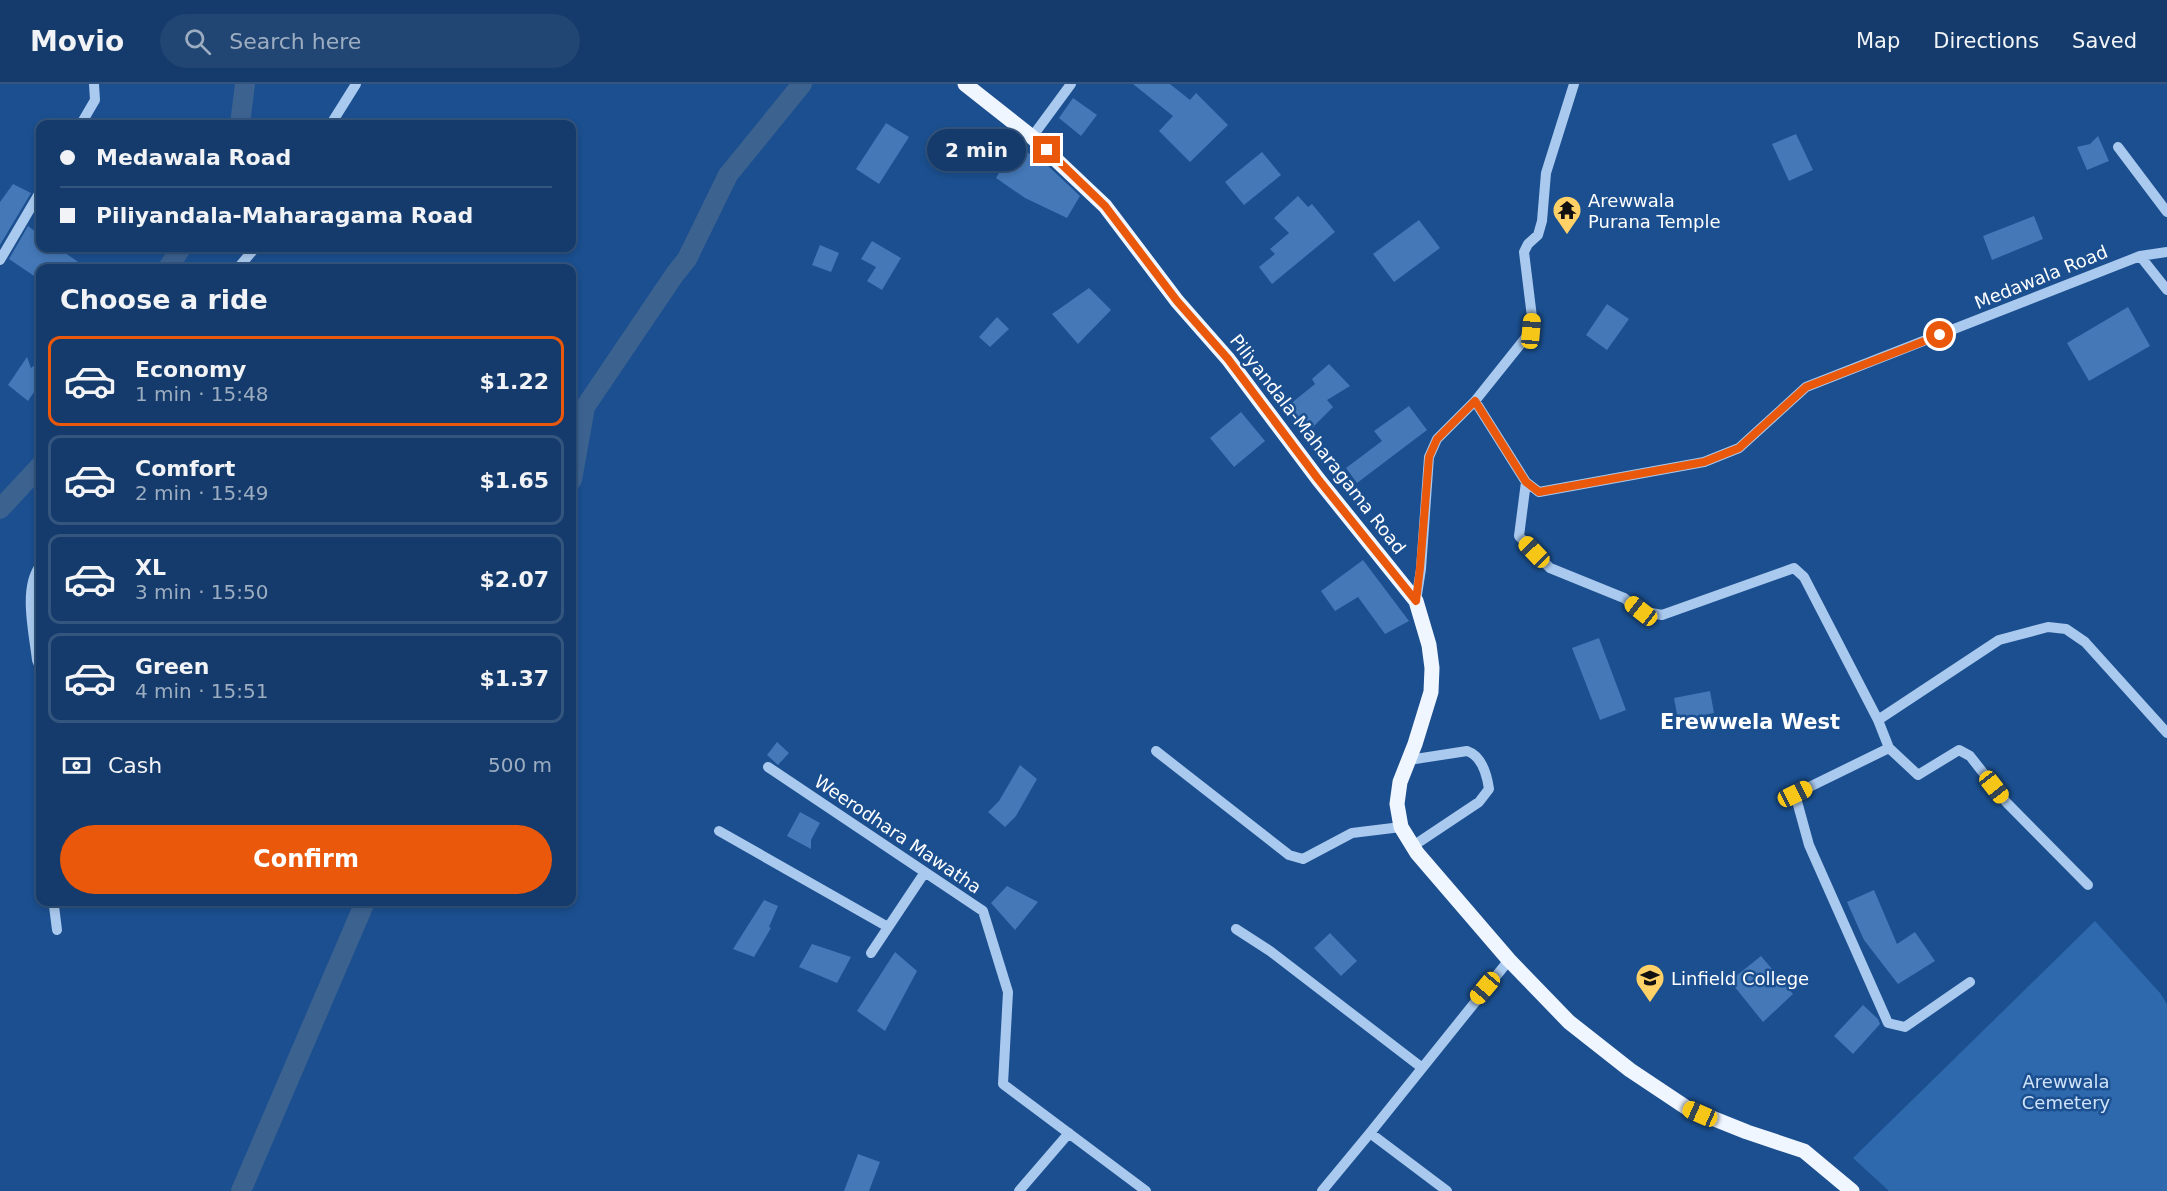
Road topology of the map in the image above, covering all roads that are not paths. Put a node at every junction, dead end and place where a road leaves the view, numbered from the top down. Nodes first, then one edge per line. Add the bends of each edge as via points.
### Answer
1 (94, 84) edge
2 (356, 84) edge
3 (965, 84) edge
4 (1071, 84) edge
5 (1574, 84) edge
6 (83, 120) edge
7 (334, 120) edge
8 (1032, 137) junction
9 (2118, 147) dead end
10 (36, 199) edge
11 (2167, 212) edge
12 (252, 252) edge
13 (2167, 252) edge
14 (2140, 256) junction
15 (0, 260) edge
16 (241, 264) edge
17 (2167, 290) edge
18 (1475, 401) junction
19 (1526, 482) junction
20 (36, 571) edge
21 (1416, 601) junction
22 (36, 641) edge
23 (1878, 720) junction
24 (2167, 733) edge
25 (1889, 748) junction
26 (1156, 751) dead end
27 (1408, 760) junction
28 (768, 767) dead end
29 (1401, 827) junction
30 (719, 831) dead end
31 (1413, 846) junction
32 (925, 872) junction
33 (2088, 885) dead end
34 (54, 906) edge
35 (888, 927) junction
36 (1236, 929) dead end
37 (57, 930) dead end
38 (871, 953) dead end
39 (1509, 960) junction
40 (1970, 982) dead end
41 (1421, 1067) junction
42 (1070, 1133) junction
43 (1370, 1133) junction
44 (1019, 1191) edge
45 (1146, 1191) edge
46 (1322, 1191) edge
47 (1447, 1191) edge
48 (1852, 1191) edge

1 - 6 street via 95,100
2 - 7 street
3 - 8 main road, Piliyandala-Maharagama Road
4 - 8 street
5 - 18 street via 1546,173 1538,235 1524,252 1531,331
8 - 21 main road, Piliyandala-Maharagama Road via 1105,206
9 - 11 street
10 - 15 street
12 - 16 street
13 - 14 street, Medawala Road
14 - 17 street
14 - 19 street, Medawala Road via 1806,387 1739,448 1704,462 1539,492
18 - 19 street
18 - 21 street via 1437,439 1429,457
19 - 23 street via 1519,536 1550,568 1624,598 1641,611 1662,615 1794,568 1804,577
20 - 22 street via 31,592
21 - 27 main road, Piliyandala-Maharagama Road via 1429,645 1431,692
23 - 24 street via 1999,640 2048,627 2066,629 2085,642
23 - 25 street
25 - 33 street via 1918,776 1959,750 1970,756 2006,802
25 - 40 street via 1795,794 1809,844 1888,1023 1905,1026
26 - 29 street via 1289,855 1303,859 1352,833
27 - 29 main road, Piliyandala-Maharagama Road via 1398,791
27 - 31 street via 1473,753 1488,778 1489,789 1479,802
28 - 32 street, Weerodhara Mawatha
29 - 31 main road, Piliyandala-Maharagama Road
30 - 35 street
31 - 39 main road, Piliyandala-Maharagama Road
32 - 35 street
32 - 42 street, Weerodhara Mawatha via 983,911 1008,992 1003,1084
34 - 37 street
35 - 38 street
36 - 41 street
39 - 41 street
39 - 48 main road, Piliyandala-Maharagama Road via 1569,1022 1667,1095 1712,1119 1804,1151
41 - 43 street
42 - 44 street
42 - 45 street, Weerodhara Mawatha
43 - 46 street
43 - 47 street

